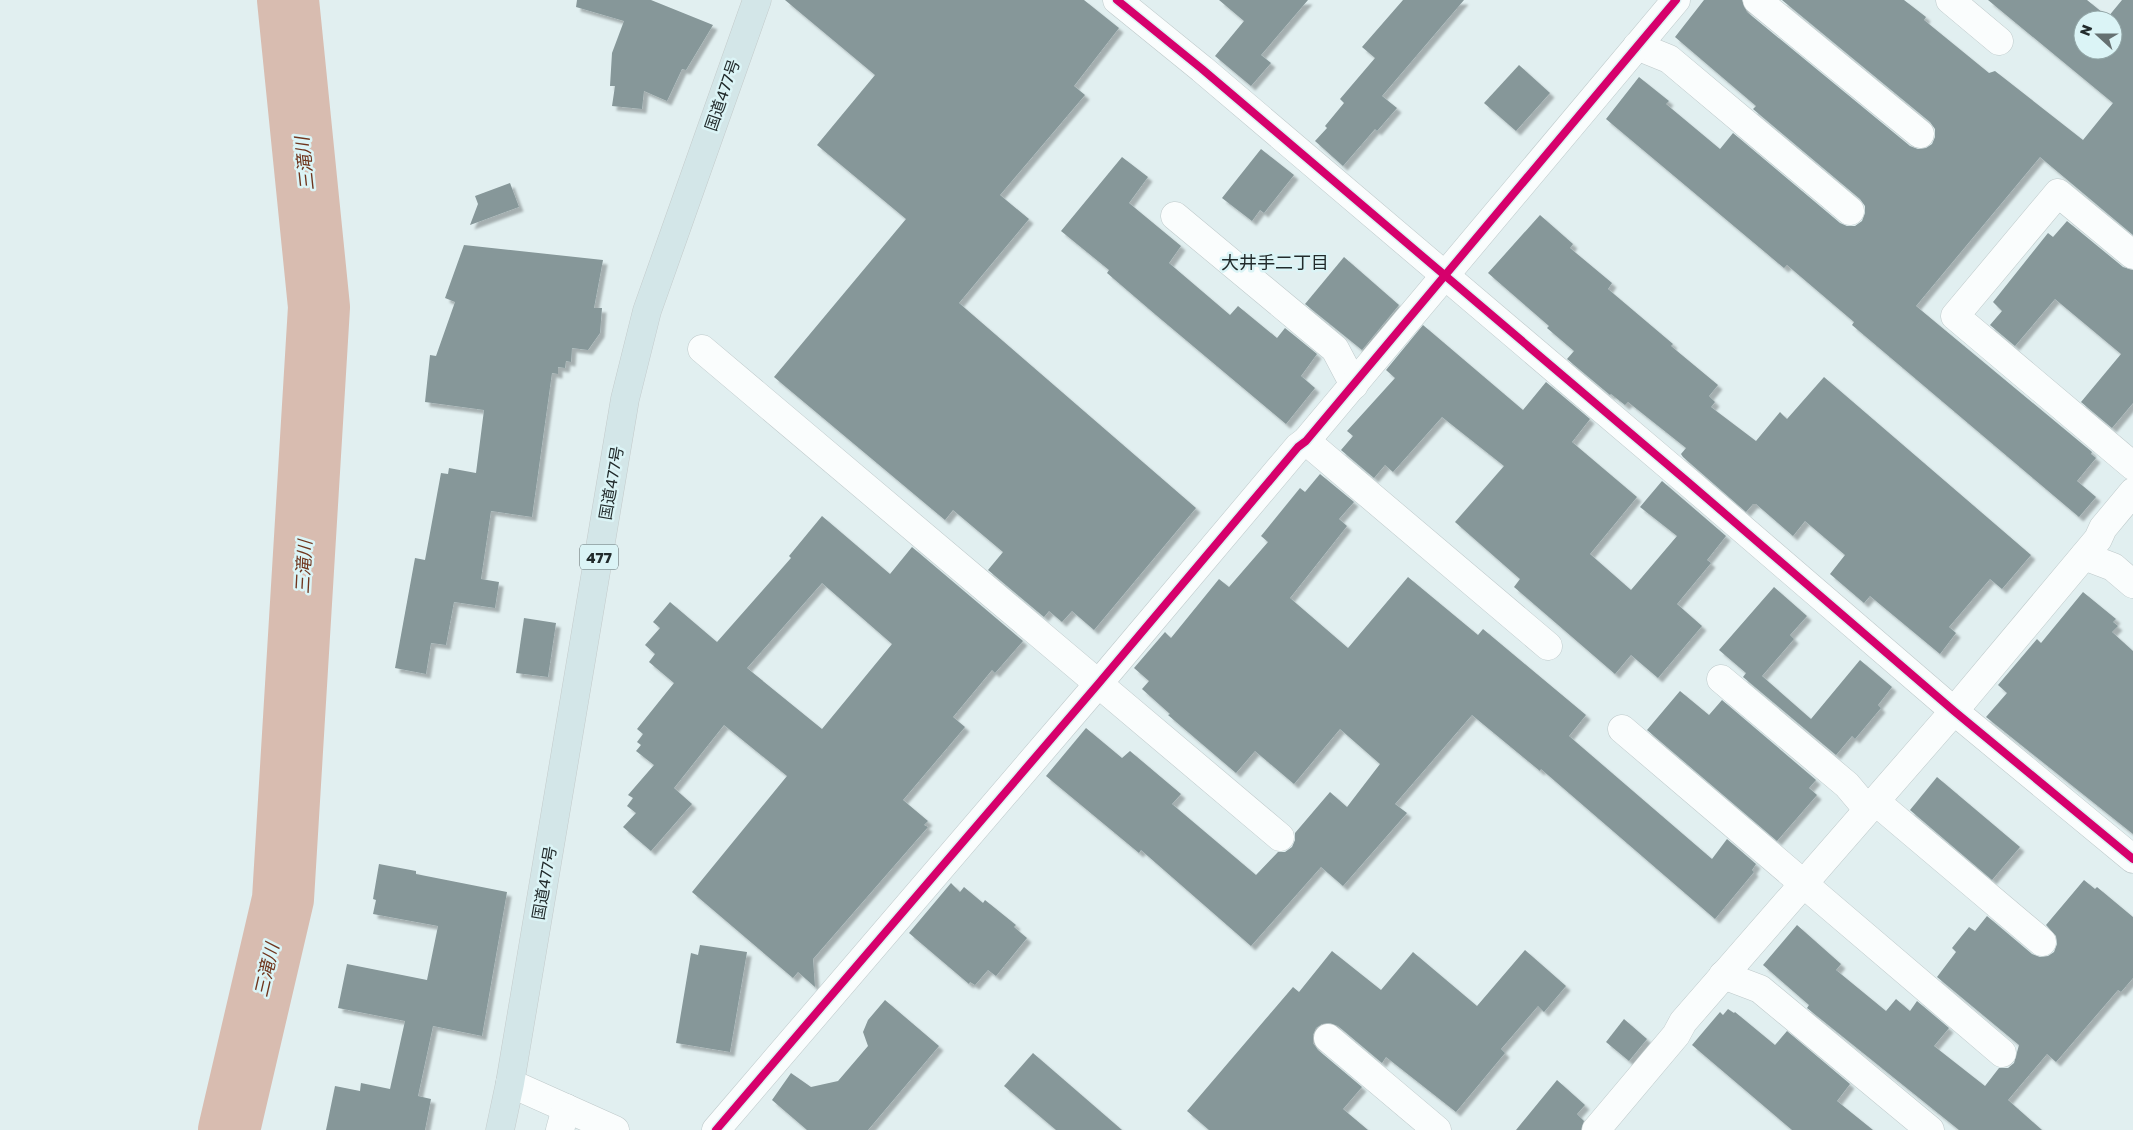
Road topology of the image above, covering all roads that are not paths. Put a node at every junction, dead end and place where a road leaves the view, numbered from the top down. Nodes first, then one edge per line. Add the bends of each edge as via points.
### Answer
1 (757, 0) edge
2 (1117, 0) edge
3 (1676, 0) edge
4 (1757, 0) edge
5 (1950, 0) edge
6 (1999, 41) dead end
7 (1637, 46) junction
8 (1920, 134) dead end
9 (1850, 211) dead end
10 (1175, 216) dead end
11 (2133, 255) edge
12 (1445, 276) junction
13 (702, 349) dead end
14 (1354, 385) junction
15 (1306, 441) junction
16 (2133, 466) edge
17 (2133, 492) edge
18 (2084, 556) junction
19 (2133, 584) edge
20 (1548, 646) dead end
21 (1721, 679) dead end
22 (1099, 684) junction
23 (1954, 711) junction
24 (1622, 729) dead end
25 (1871, 805) junction
26 (1280, 837) dead end
27 (2133, 859) edge
28 (1803, 884) junction
29 (2042, 942) dead end
30 (1723, 975) junction
31 (1328, 1038) dead end
32 (2002, 1053) dead end
33 (510, 1083) junction
34 (563, 1119) edge
35 (500, 1130) edge
36 (615, 1130) edge
37 (716, 1130) edge
38 (1437, 1130) edge
39 (1596, 1130) edge
40 (1930, 1130) edge

1 - 33 highway, 国道477号 / 477 via 647,310 626,399
2 - 12 street
3 - 7 street
4 - 8 street
5 - 6 street
7 - 9 street via 1669,59
7 - 12 street
10 - 14 street via 1335,349
11 - 16 street via 2058,193 1955,316
12 - 14 street
12 - 23 street
13 - 22 street
14 - 15 street
15 - 20 street
15 - 22 street
17 - 18 street
18 - 19 street via 2113,567
18 - 23 street
21 - 25 street
22 - 26 street
22 - 37 street
23 - 25 street
23 - 27 street
24 - 28 street
25 - 28 street
25 - 29 street
28 - 30 street
28 - 32 street
30 - 39 street
30 - 40 street via 1760,990
31 - 38 street
33 - 34 street
33 - 35 highway, 国道477号 / 477
34 - 36 street

